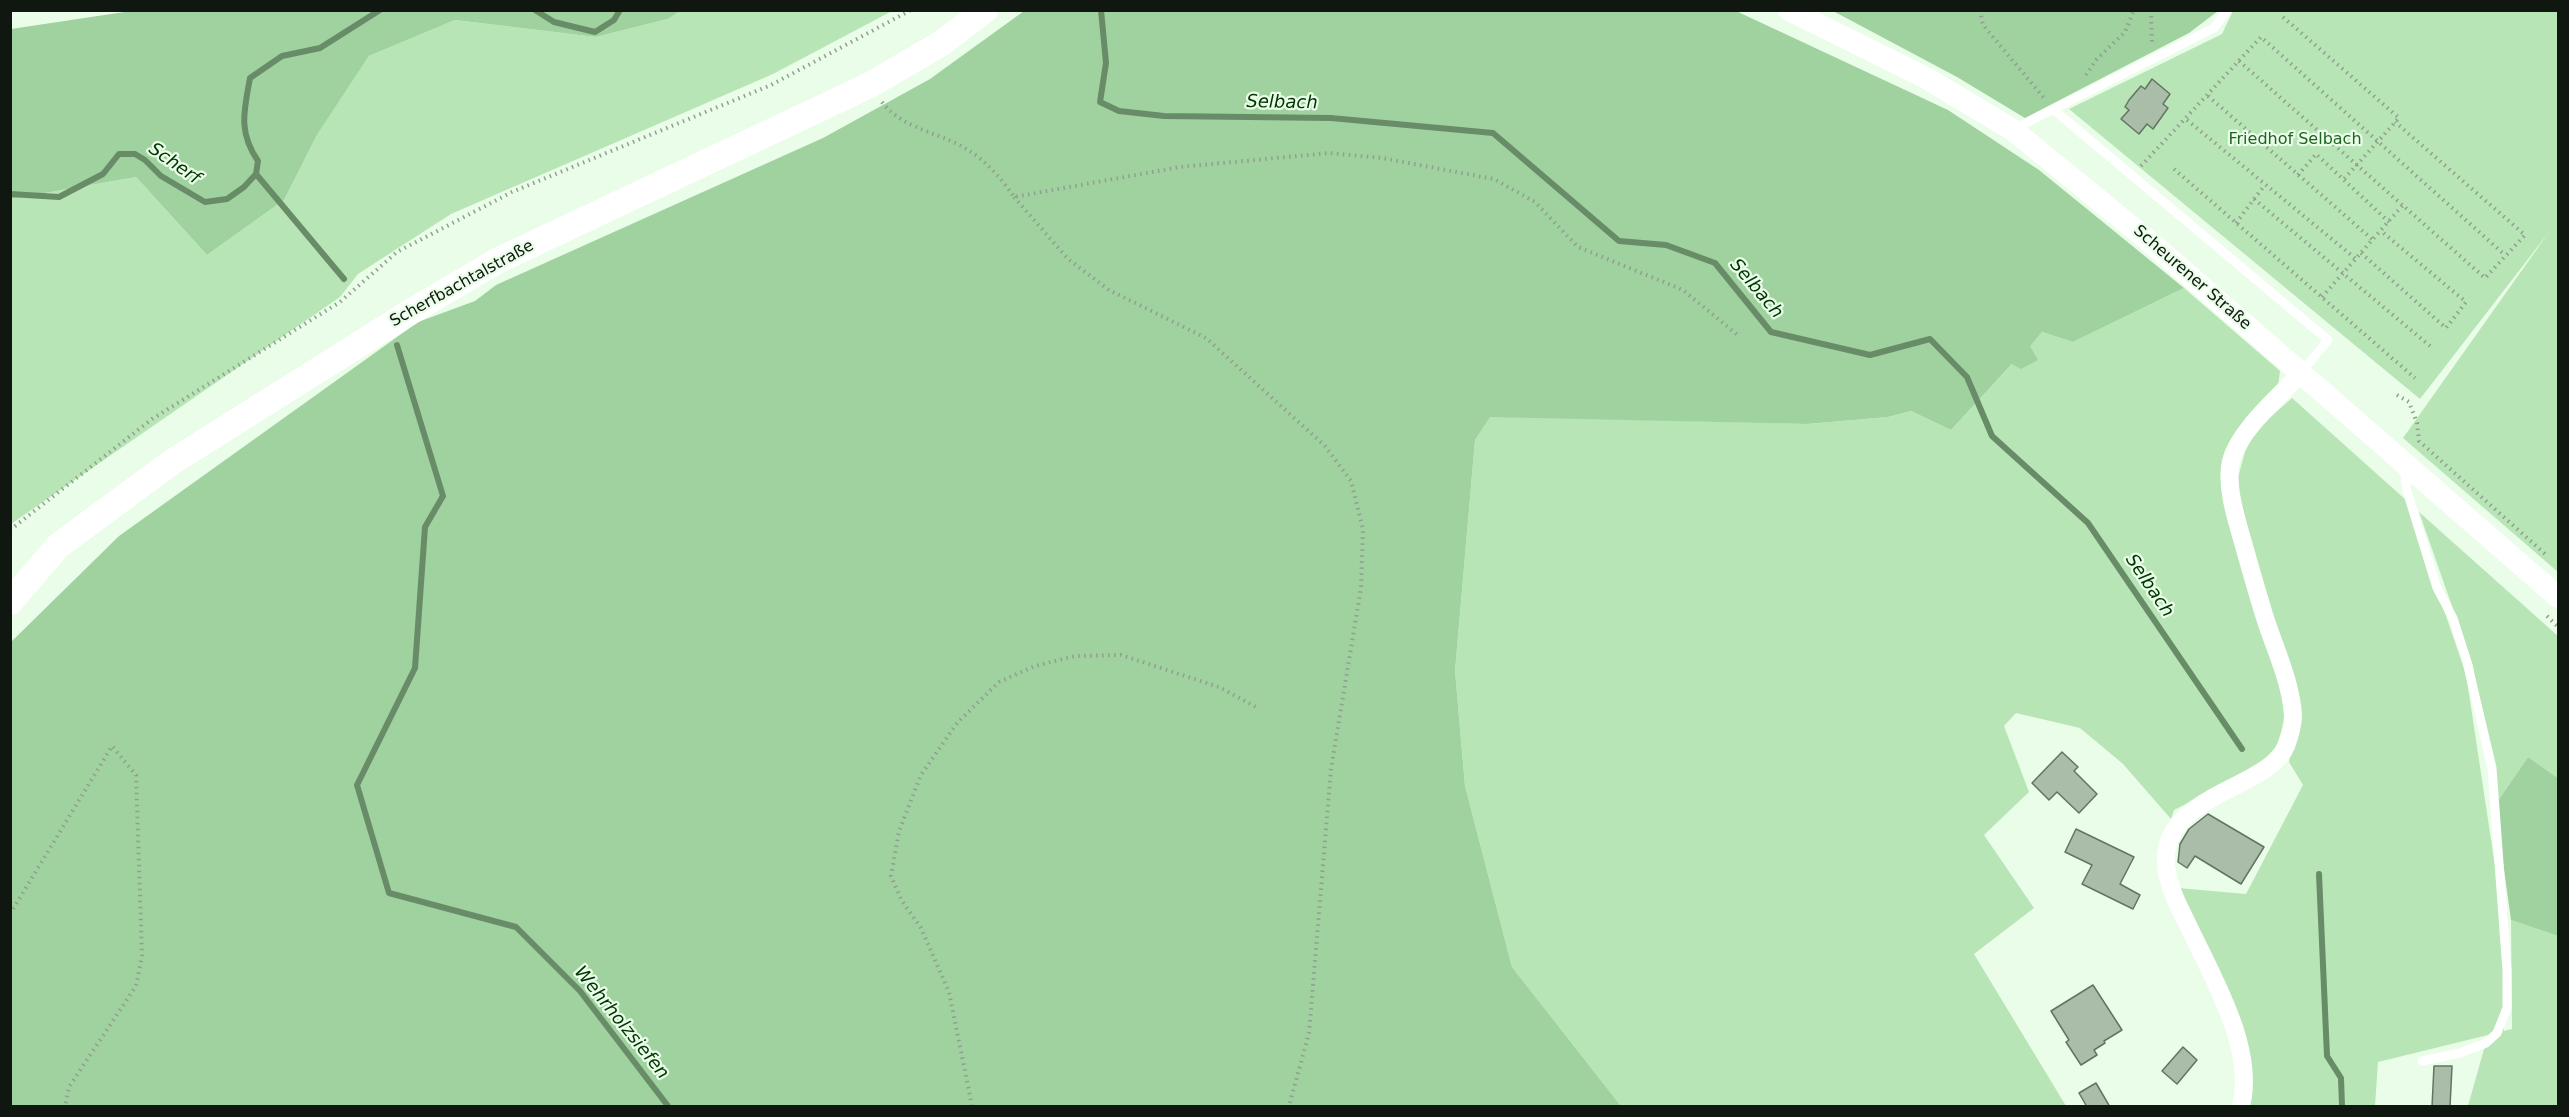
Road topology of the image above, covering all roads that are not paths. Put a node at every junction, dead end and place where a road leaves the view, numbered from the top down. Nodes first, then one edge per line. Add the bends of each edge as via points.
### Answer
1 (985, 10) edge
2 (1789, 10) edge
3 (2227, 10) edge
4 (2054, 110) junction
5 (2013, 130) junction
6 (2301, 373) junction
7 (2404, 462) junction
8 (2559, 597) edge
9 (10, 602) edge
10 (2422, 1061) dead end
11 (2241, 1107) edge

1 - 9 main road, Scherfbachtalstraße via 942,43 870,85 497,261 412,311 172,462 58,546
2 - 5 street, Scheurener Straße via 1916,73
3 - 4 lane via 2214,28
4 - 5 lane
4 - 6 lane via 2328,340
5 - 6 street, Scheurener Straße
6 - 7 street, Scheurener Straße
6 - 11 street via 2244,435 2231,461 2232,503 2288,687 2293,718 2286,748 2266,769 2196,807 2171,836 2166,863 2174,896 2226,1007 2240,1049 2244,1074
7 - 8 street, Scheurener Straße
7 - 10 lane via 2407,491 2437,588 2453,618 2467,662 2492,768 2507,971 2507,1008 2497,1033 2486,1043 2460,1053

